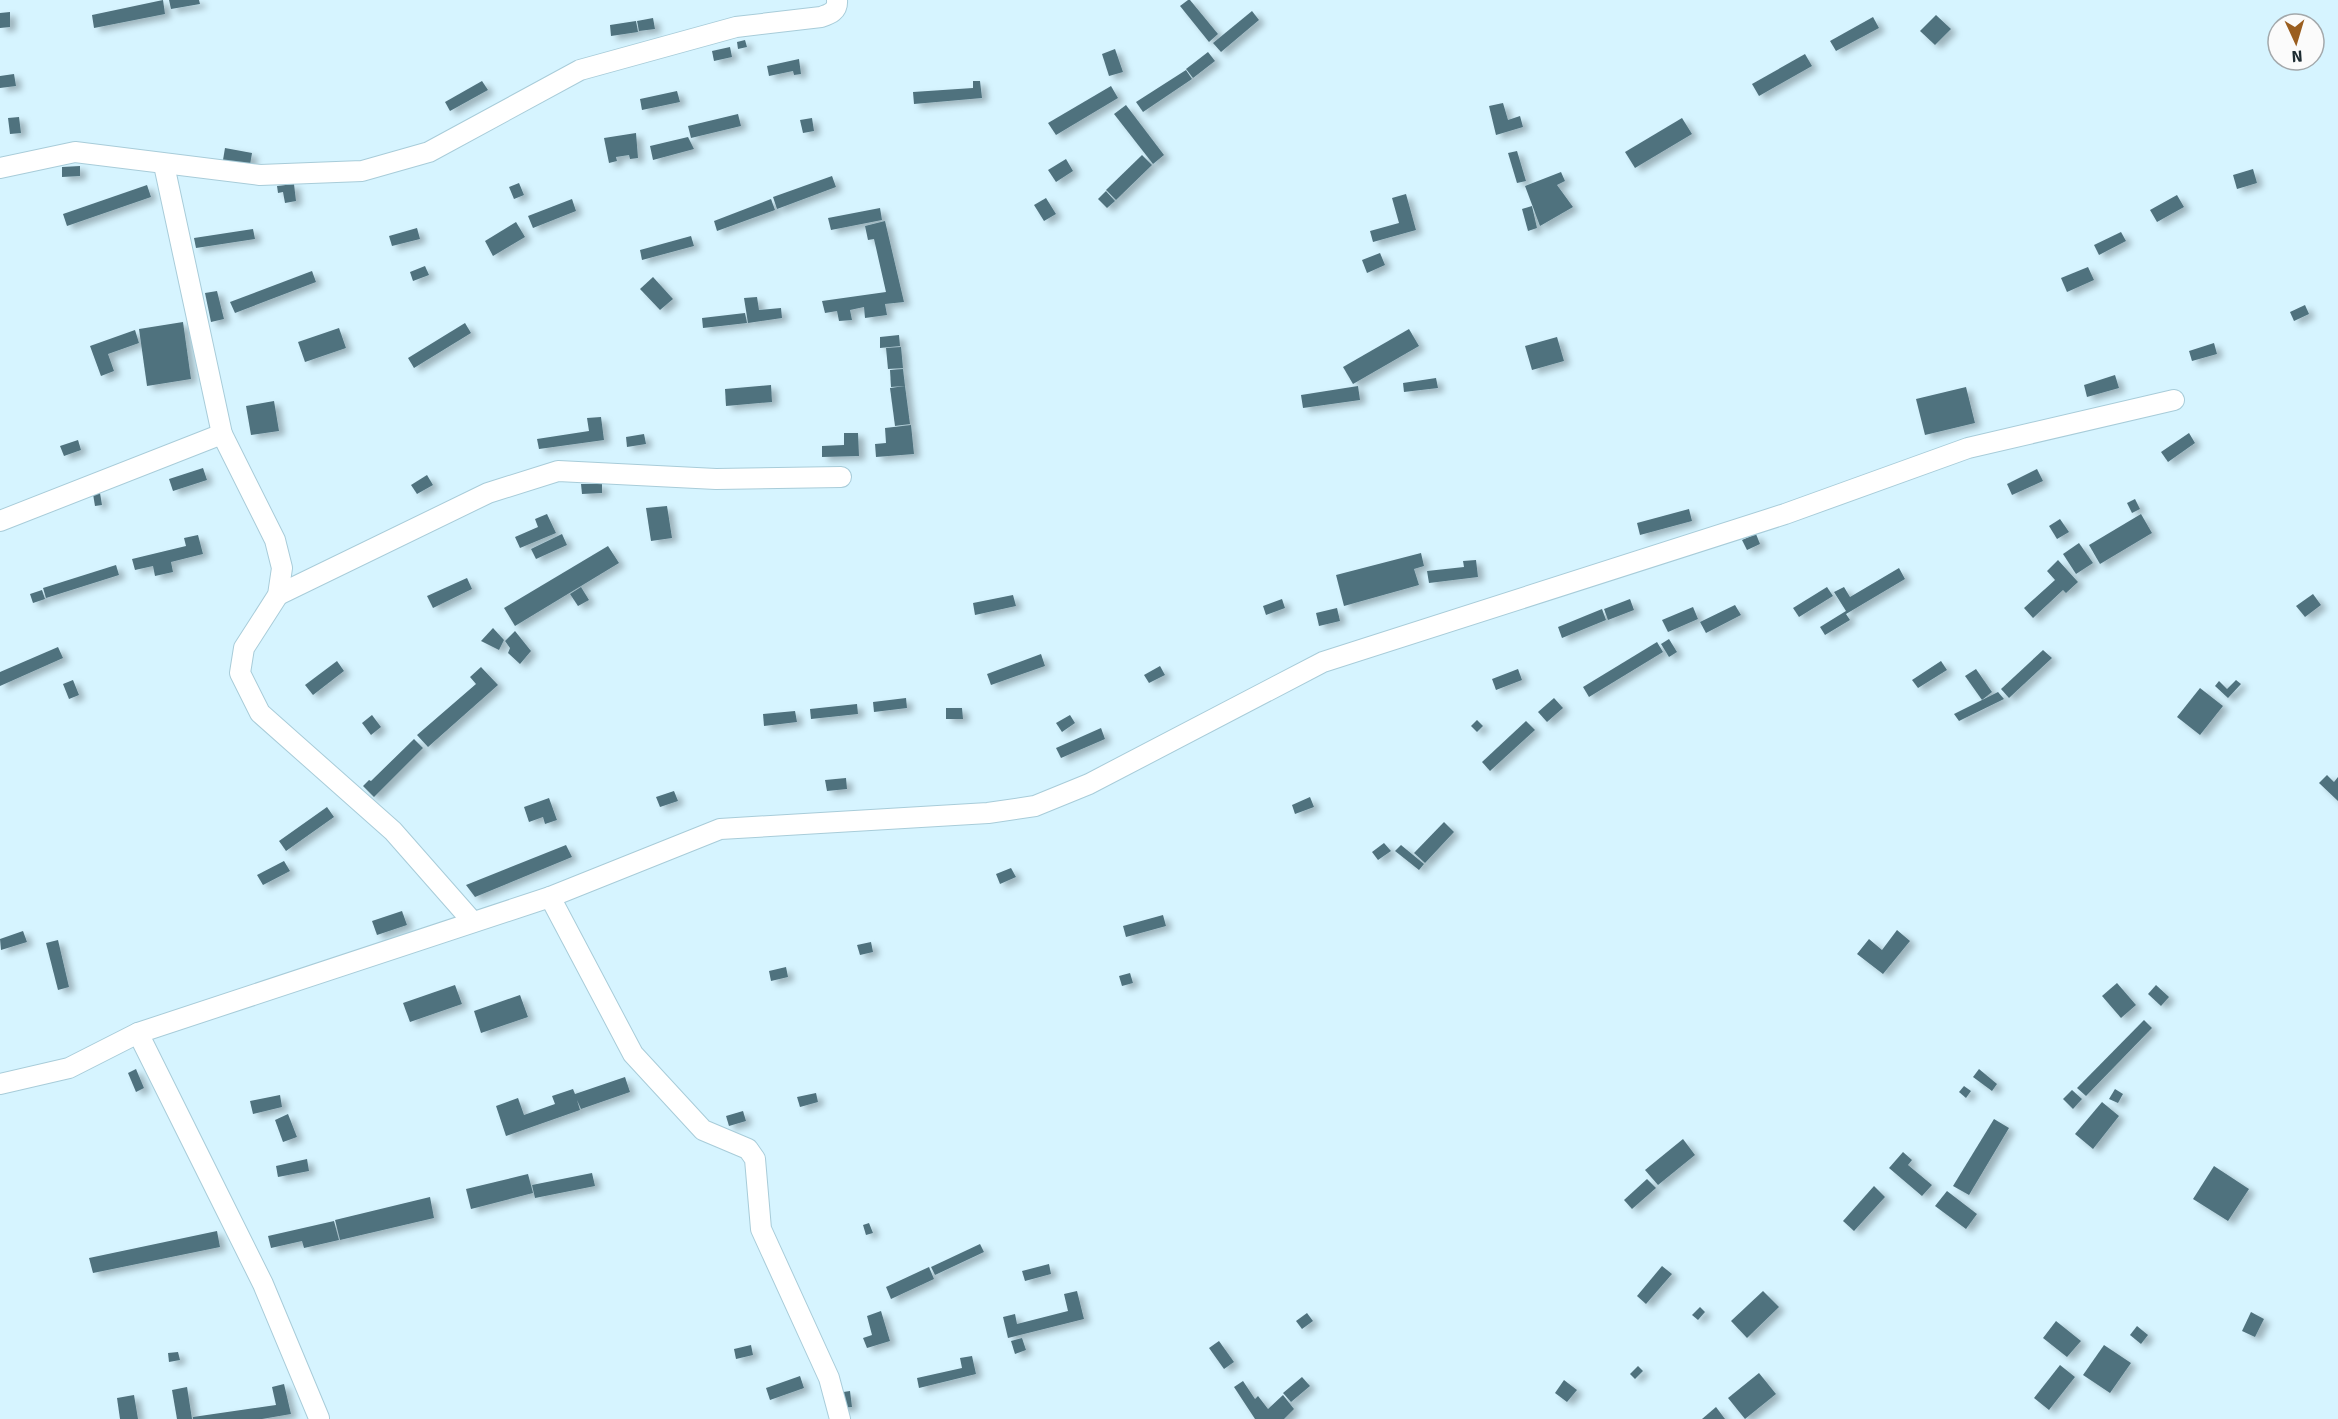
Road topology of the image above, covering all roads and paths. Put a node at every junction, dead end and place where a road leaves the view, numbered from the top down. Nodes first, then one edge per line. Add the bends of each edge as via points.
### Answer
1 (837, 0) edge
2 (164, 165) junction
3 (0, 168) edge
4 (2174, 400) dead end
5 (222, 434) junction
6 (841, 477) dead end
7 (0, 521) edge
8 (278, 596) junction
9 (550, 897) junction
10 (473, 922) junction
11 (138, 1034) junction
12 (0, 1084) edge
13 (319, 1418) edge
14 (840, 1419) edge

1 - 2 street via 832,13 821,17 736,27 580,70 429,152 362,171 260,175
2 - 3 street via 75,152
2 - 5 street
4 - 9 street via 1968,448 1785,514 1323,662 1089,784 1035,806 988,813 720,829
5 - 7 street
5 - 8 street via 275,540 282,568
6 - 8 street via 716,480 558,471 488,493
8 - 10 street via 244,648 240,673 260,713 393,831
9 - 10 street
9 - 14 street via 633,1054 703,1130 748,1149 755,1159 761,1229 830,1378
10 - 11 street
11 - 12 street via 69,1068
11 - 13 street via 263,1284

